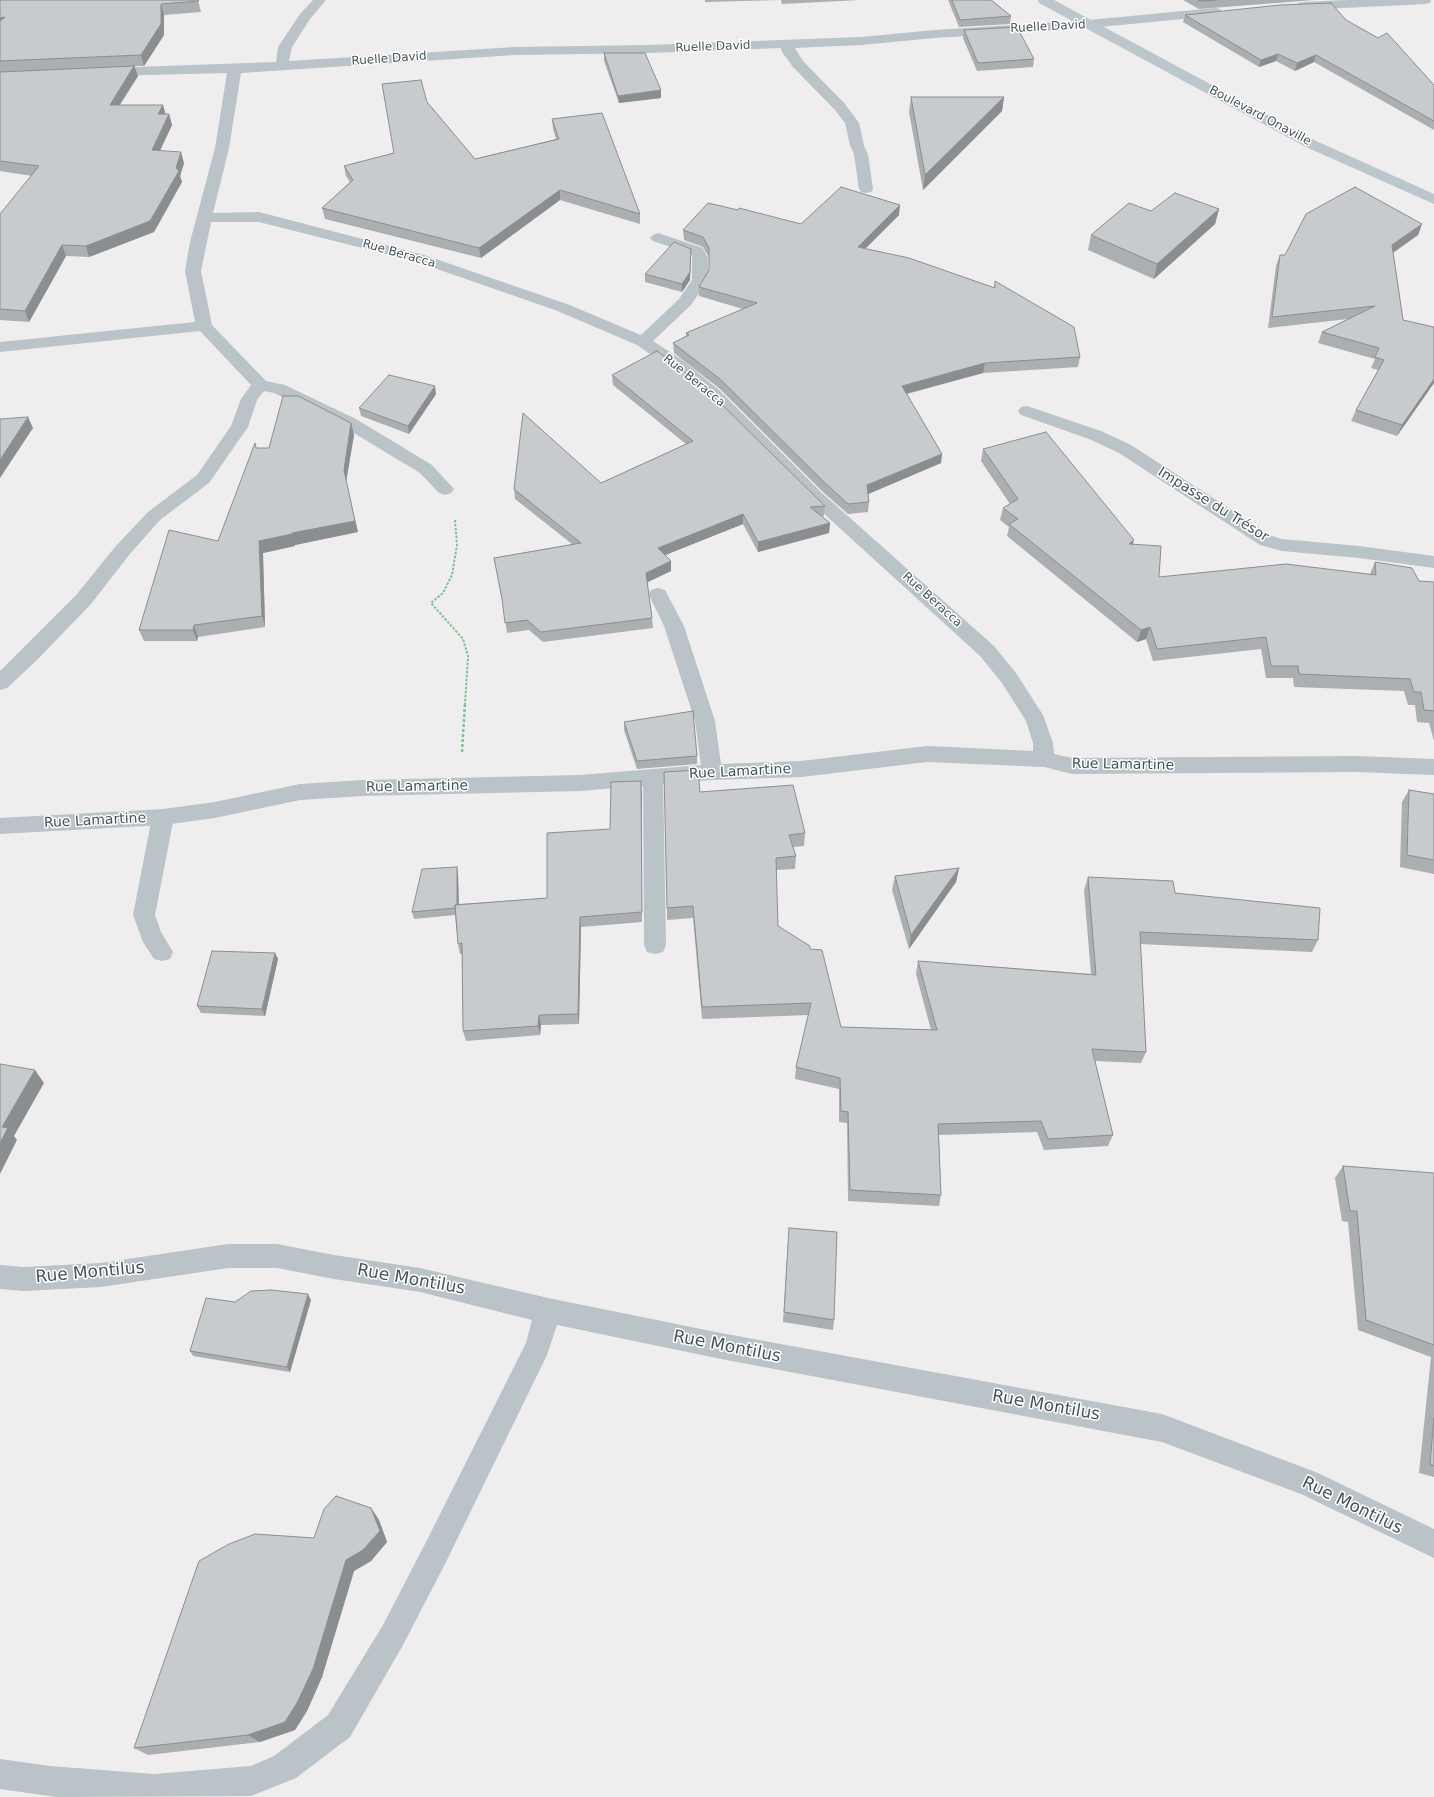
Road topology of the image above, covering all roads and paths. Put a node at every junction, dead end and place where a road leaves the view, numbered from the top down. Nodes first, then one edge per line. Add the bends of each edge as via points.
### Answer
1 (320, 0) edge
2 (1044, 0) edge
3 (1424, 0) edge
4 (1382, 1) edge
5 (1293, 6) edge
6 (1228, 11) edge
7 (1089, 24) junction
8 (786, 44) junction
9 (282, 66) junction
10 (236, 69) junction
11 (94, 72) edge
12 (866, 189) dead end
13 (1434, 200) edge
14 (204, 218) junction
15 (658, 238) dead end
16 (204, 326) junction
17 (643, 342) junction
18 (0, 347) edge
19 (260, 385) junction
20 (1027, 411) dead end
21 (444, 489) joint
22 (1434, 562) edge
23 (658, 594) dead end
24 (0, 683) edge
25 (1044, 759) junction
26 (1434, 767) edge
27 (712, 772) junction
28 (653, 778) junction
29 (467, 786) junction
30 (163, 817) junction
31 (0, 826) edge
32 (656, 945) dead end
33 (162, 952) dead end
34 (0, 1277) edge
35 (548, 1311) junction
36 (1434, 1544) edge
37 (0, 1774) edge

1 - 9 street via 285,47
2 - 7 street, Boulevard Onaville
3 - 4 street
4 - 5 street
6 - 7 street, Ruelle David
7 - 8 street, Ruelle David via 862,41
7 - 13 street, Boulevard Onaville via 1311,144
8 - 9 street, Ruelle David via 515,50
8 - 12 street via 798,64 852,123
9 - 10 street, Ruelle David
10 - 11 street, Ruelle David
10 - 14 street via 222,148
14 - 16 street via 193,271
14 - 17 street, Rue Beracca via 259,217 419,258 561,307
15 - 17 street via 698,251 700,280
16 - 18 street
16 - 19 street
17 - 25 street, Rue Beracca via 679,366 713,394 816,496 987,651 1009,678 1036,720 1043,743
19 - 21 street via 279,390 350,423 426,469
19 - 24 street via 249,399 239,427 203,479 154,516 84,599
20 - 22 street, Impasse du Trésor via 1125,449 1266,541
21 - 29 path via 455,516 457,545 452,575 443,592 431,603 463,639 468,656 462,745
23 - 27 street via 674,626 705,721
25 - 26 street, Rue Lamartine via 1072,766 1356,764
25 - 27 street, Rue Lamartine via 927,754 801,769
27 - 28 street, Rue Lamartine
28 - 29 street, Rue Lamartine
28 - 32 street
29 - 30 street, Rue Lamartine via 300,792 215,810
30 - 31 street, Rue Lamartine
30 - 33 street via 144,915 151,935
34 - 35 street, Rue Montilus via 24,1279 102,1275 228,1256 277,1256 420,1280
35 - 36 street, Rue Montilus via 1162,1428 1308,1483
35 - 37 street via 538,1346 435,1554 393,1635 338,1726 285,1767 252,1781 154,1790

